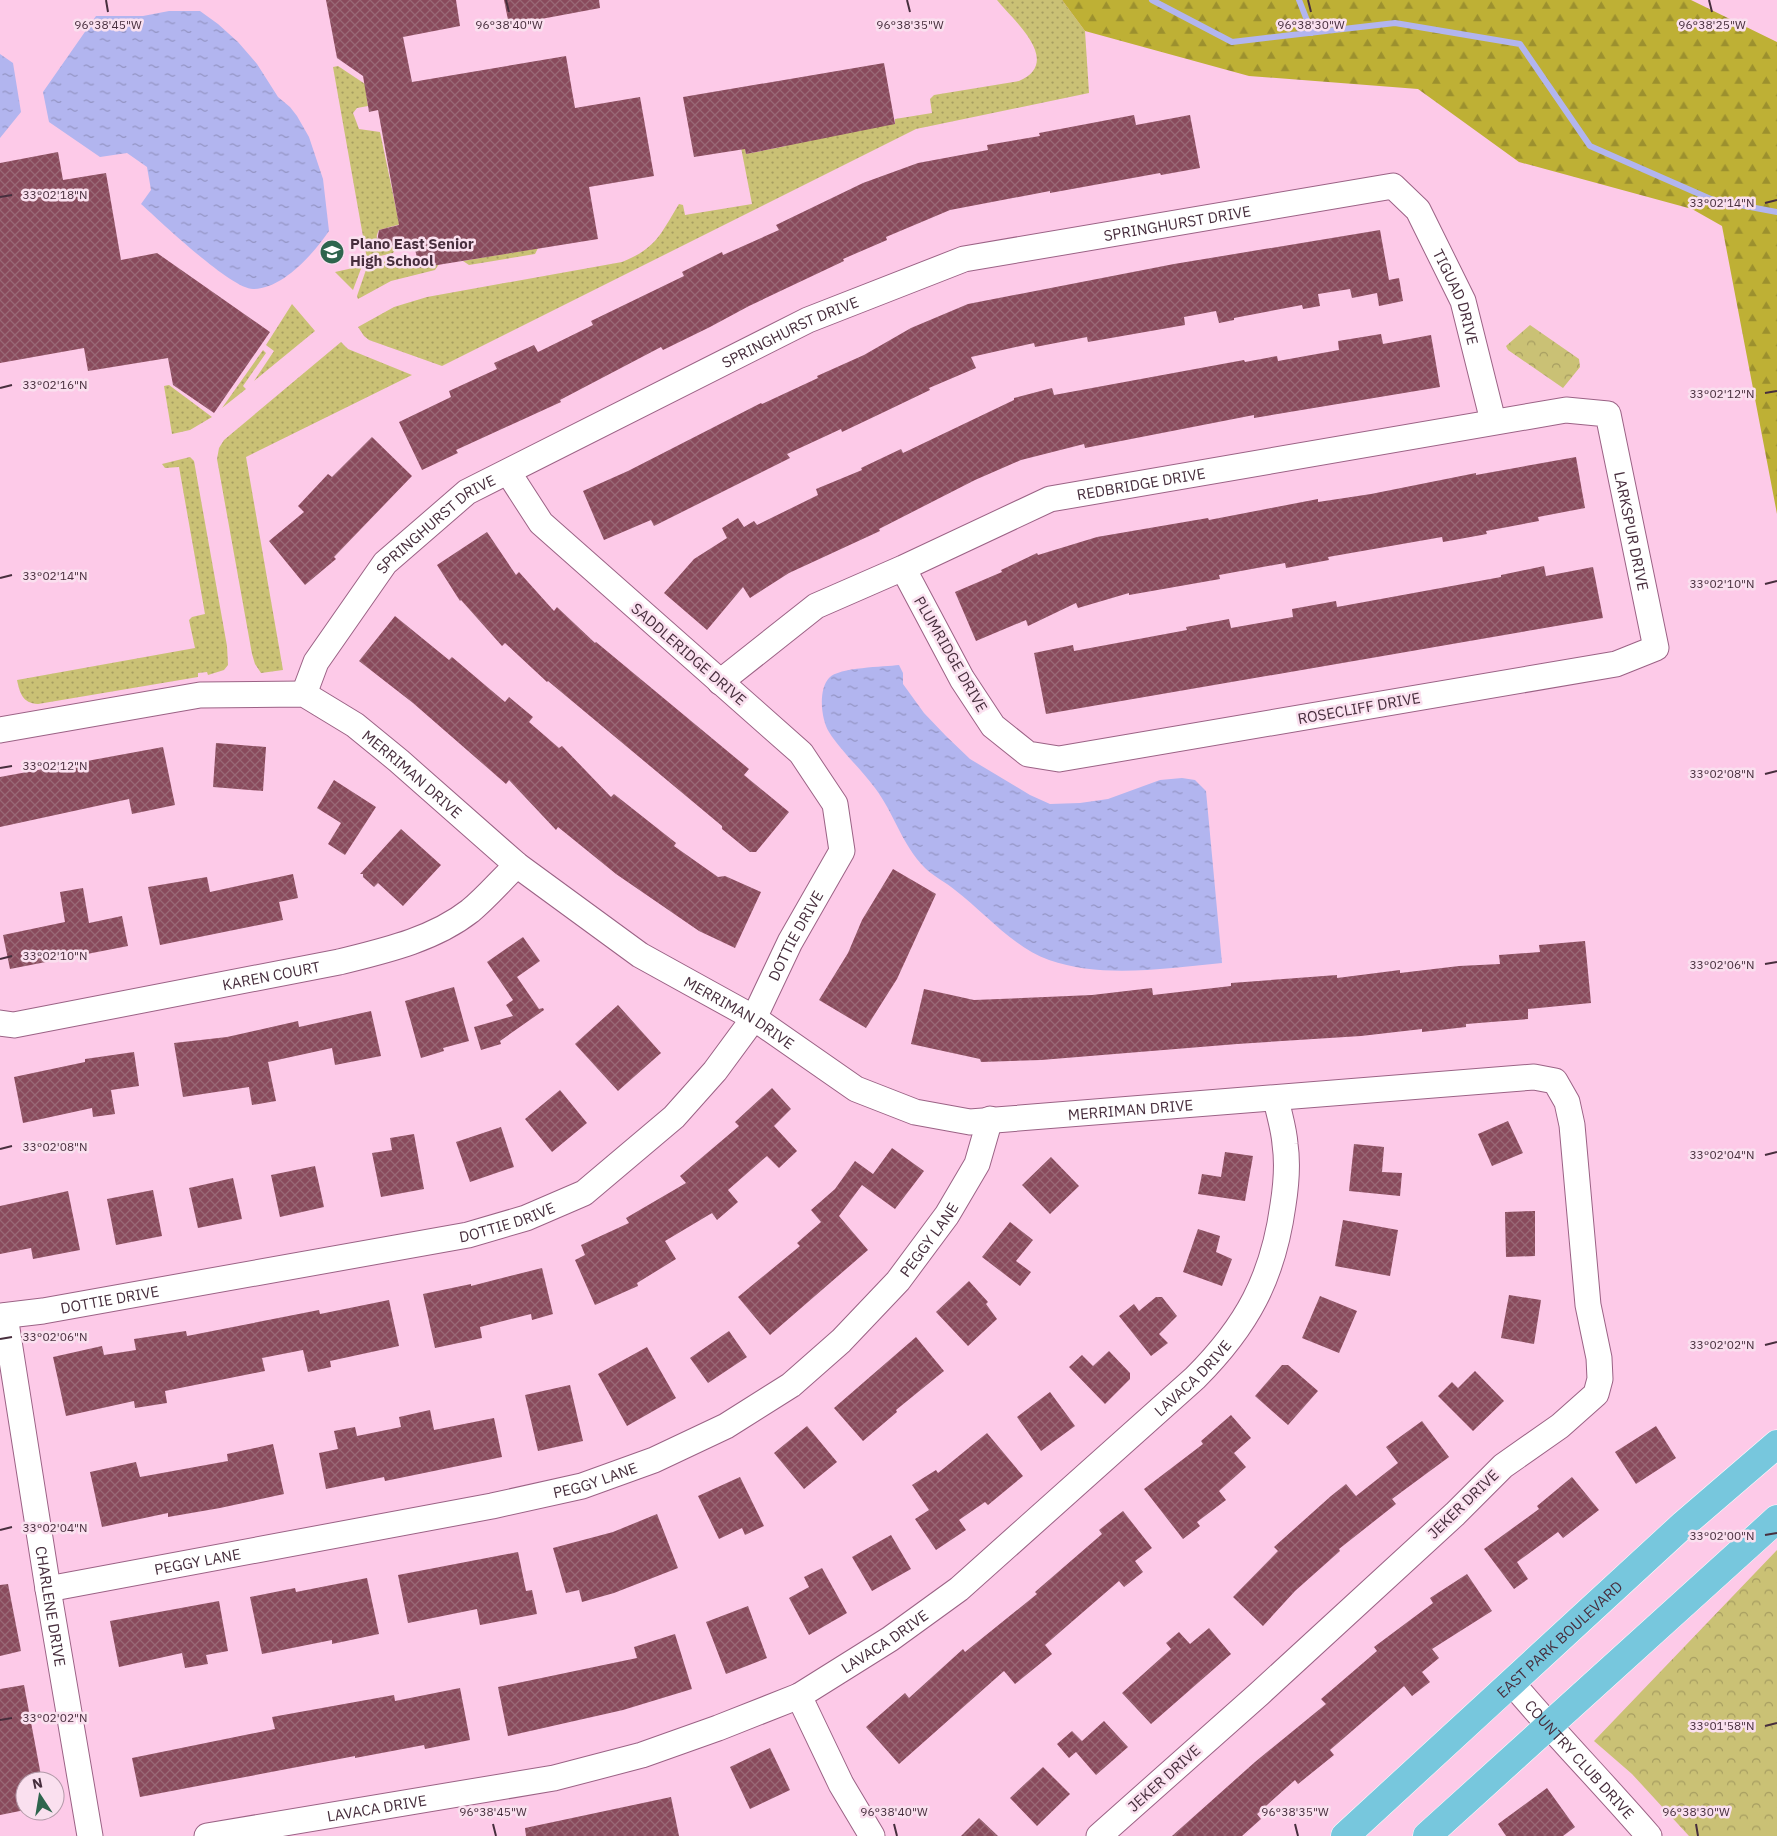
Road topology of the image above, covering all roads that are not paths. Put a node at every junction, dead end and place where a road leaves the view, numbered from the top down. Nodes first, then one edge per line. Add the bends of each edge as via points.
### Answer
1 (1393, 186) joint
2 (1608, 414) joint
3 (1492, 421) junction
4 (508, 472) junction
5 (903, 568) junction
6 (1656, 648) joint
7 (720, 682) junction
8 (304, 694) junction
9 (0, 730) edge
10 (1059, 759) joint
11 (842, 851) joint
12 (517, 865) junction
13 (754, 1018) junction
14 (0, 1023) edge
15 (1555, 1080) joint
16 (1276, 1099) junction
17 (990, 1119) junction
18 (2, 1316) edge
19 (1777, 1444) edge
20 (1777, 1519) edge
21 (48, 1589) junction
22 (1512, 1682) junction
23 (799, 1696) junction
24 (1548, 1726) junction
25 (90, 1836) edge
26 (207, 1836) edge
27 (872, 1836) edge
28 (1099, 1836) edge
29 (1345, 1836) edge
30 (1427, 1836) edge
31 (1649, 1836) edge

1 - 3 street, TIGUAD DRIVE via 1418,210 1463,301
1 - 4 street, SPRINGHURST DRIVE via 964,259 808,320
2 - 3 street, REDBRIDGE DRIVE via 1566,410
2 - 6 street, LARKSPUR DRIVE
3 - 5 street, REDBRIDGE DRIVE via 1050,499
4 - 7 street, SADDLERIDGE DRIVE via 541,523
4 - 8 street, SPRINGHURST DRIVE via 467,492 385,563 316,662
5 - 7 street, REDBRIDGE DRIVE via 816,606
5 - 10 street, PLUMRIDGE DRIVE via 962,679 993,726 1028,754
6 - 10 street, ROSECLIFF DRIVE via 1616,664
7 - 11 street, SADDLERIDGE DRIVE via 801,753 836,804
8 - 9 street via 200,694
8 - 12 street, MERRIMAN DRIVE via 355,725
11 - 13 street, DOTTIE DRIVE via 790,942
12 - 13 street, MERRIMAN DRIVE via 640,955
12 - 14 street, KAREN COURT via 470,911 435,932 388,949 338,962 14,1025
13 - 17 street, MERRIMAN DRIVE via 856,1089 915,1112 970,1122
13 - 18 street, DOTTIE DRIVE via 715,1071 674,1117 584,1193 526,1218 468,1235
15 - 16 street, MERRIMAN DRIVE via 1534,1078
15 - 28 street, JEKER DRIVE via 1567,1102 1572,1125 1588,1305 1599,1358 1600,1379 1596,1394 1560,1426 1503,1466 1332,1627
16 - 17 street, MERRIMAN DRIVE
16 - 23 street, LAVACA DRIVE via 1286,1145 1286,1188 1279,1236 1269,1269 1248,1312 1223,1350 1196,1378 959,1589 890,1639
17 - 21 street, PEGGY LANE via 977,1164 947,1215 898,1281 841,1341 792,1385 726,1426 654,1460 582,1486 492,1506
18 - 21 street, CHARLENE DRIVE
19 - 22 main road, EAST PARK BOULEVARD via 1684,1524
20 - 24 main road
21 - 25 street, CHARLENE DRIVE
22 - 24 street, COUNTRY CLUB DRIVE
22 - 29 main road, EAST PARK BOULEVARD
23 - 26 street, LAVACA DRIVE via 642,1755 554,1778
23 - 27 street via 841,1784
24 - 30 main road
24 - 31 street, COUNTRY CLUB DRIVE via 1592,1770

